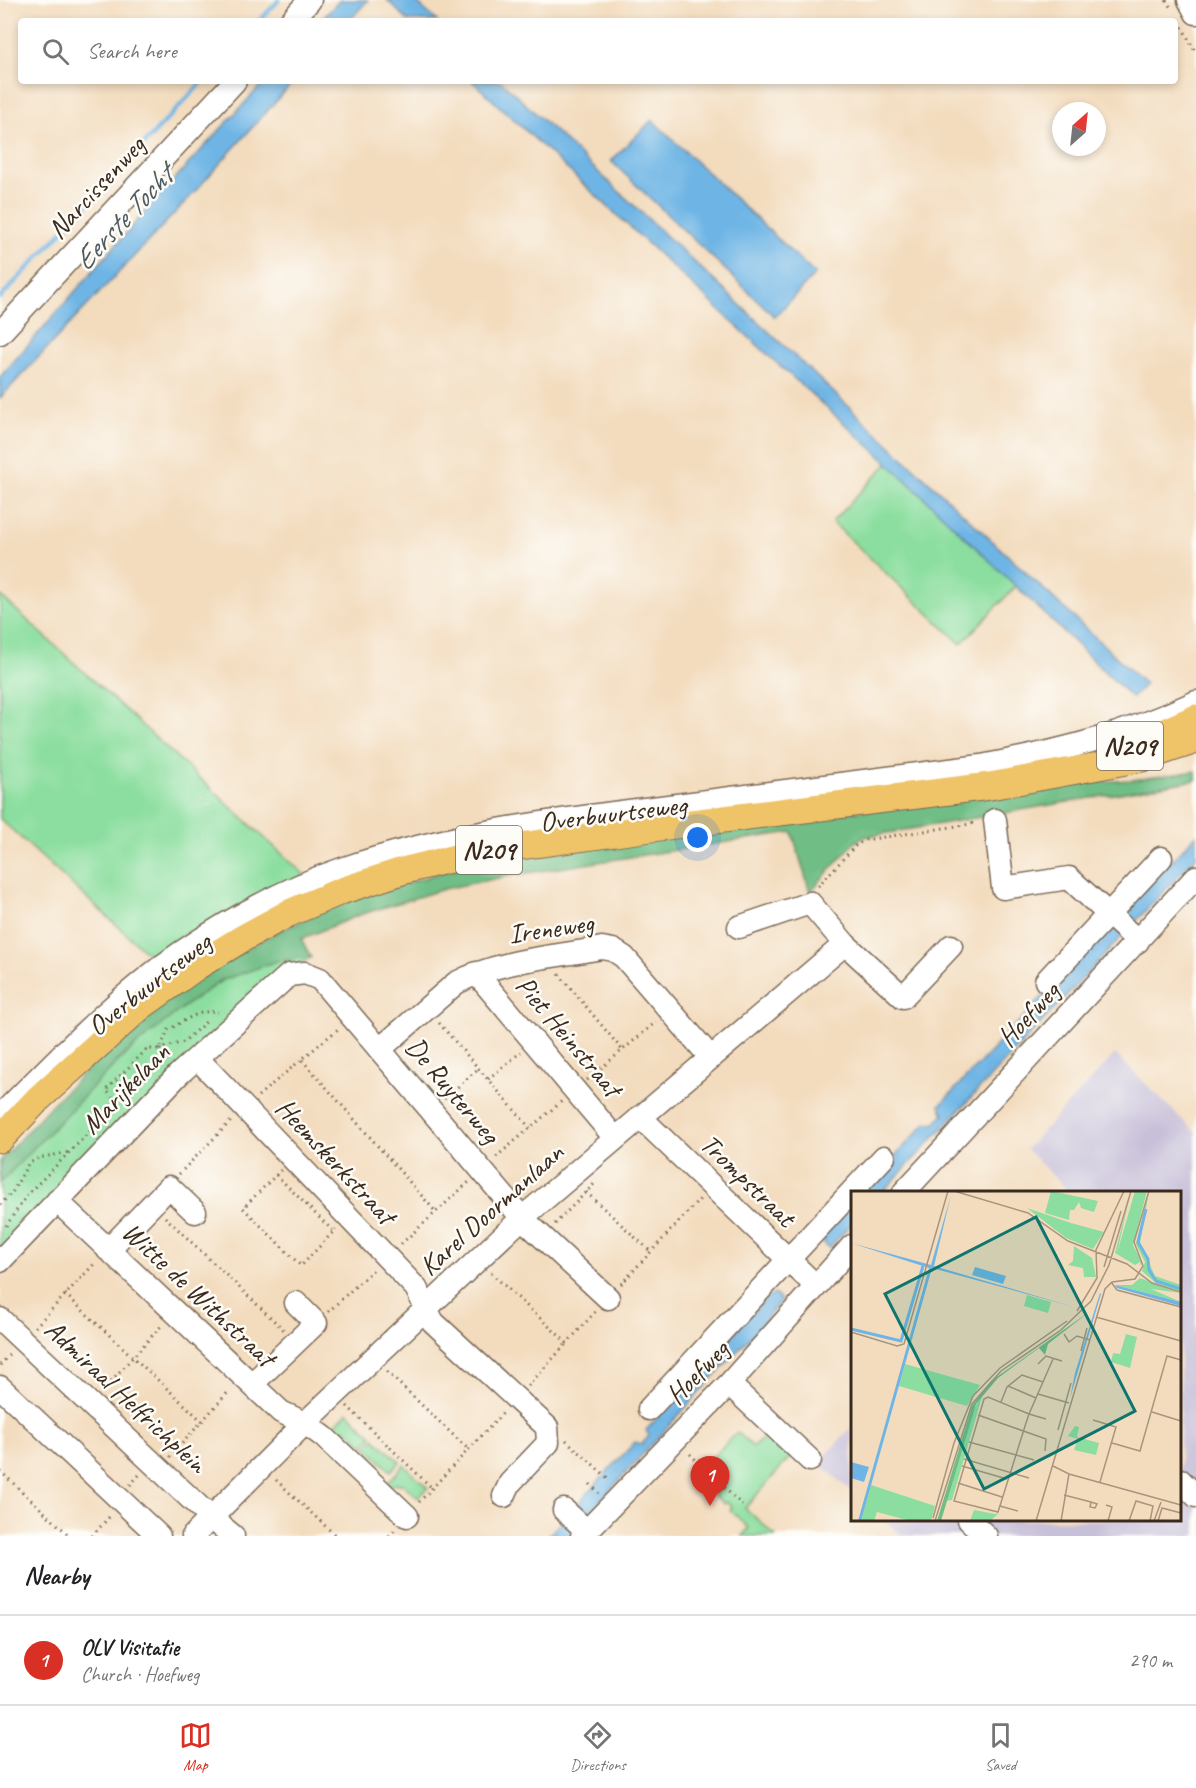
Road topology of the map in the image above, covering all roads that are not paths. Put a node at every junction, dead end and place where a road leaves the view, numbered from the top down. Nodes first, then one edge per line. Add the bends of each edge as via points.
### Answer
1 (310, 0) edge
2 (1189, 0) edge
3 (1196, 13) edge
4 (294, 18) edge
5 (232, 84) edge
6 (0, 333) edge
7 (1196, 702) edge
8 (1196, 718) edge
9 (1192, 744) edge
10 (1062, 772) junction
11 (995, 820) road end
12 (1161, 858) dead end
13 (1196, 877) edge
14 (739, 927) dead end
15 (1122, 927) junction
16 (845, 944) junction
17 (951, 946) dead end
18 (305, 973) joint
19 (476, 973) junction
20 (1046, 981) dead end
21 (380, 1049) junction
22 (197, 1058) junction
23 (711, 1058) junction
24 (0, 1116) edge
25 (640, 1117) junction
26 (615, 1138) junction
27 (0, 1139) edge
28 (884, 1157) dead end
29 (852, 1191) edge
30 (905, 1191) edge
31 (851, 1192) edge
32 (57, 1201) junction
33 (195, 1212) dead end
34 (522, 1218) junction
35 (851, 1247) edge
36 (108, 1250) junction
37 (787, 1260) junction
38 (0, 1261) edge
39 (816, 1286) junction
40 (608, 1298) dead end
41 (296, 1303) dead end
42 (426, 1308) junction
43 (0, 1319) edge
44 (247, 1380) junction
45 (729, 1384) junction
46 (0, 1387) edge
47 (649, 1409) dead end
48 (305, 1423) junction
49 (810, 1460) dead end
50 (1181, 1482) edge
51 (504, 1496) dead end
52 (1196, 1496) edge
53 (564, 1510) dead end
54 (407, 1516) road end
55 (210, 1517) junction
56 (970, 1521) edge
57 (584, 1531) edge
58 (159, 1536) edge
59 (193, 1536) edge
60 (233, 1536) edge
61 (986, 1536) edge

1 - 4 street
2 - 3 street
5 - 6 street, Narcissenweg
7 - 24 street, Overbuurtseweg via 1100,740 1046,754 981,766 485,831 340,870 229,923 154,972 92,1025
8 - 10 main road, Overbuurtseweg / N209
9 - 10 main road, Overbuurtseweg / N209 via 1142,758
10 - 27 main road, Overbuurtseweg / N209 via 990,786 483,851 341,891 243,938 149,1000 85,1055
11 - 15 street via 1004,888 1069,878
12 - 15 street, Hoefweg
13 - 15 street, Hoefweg
14 - 16 street via 810,903
15 - 20 street, Hoefweg
15 - 30 street, Hoefweg
16 - 17 street via 903,997
16 - 23 street, Karel Doormanlaan
18 - 21 street, De Ruyterweg via 320,979
18 - 22 street, Marijkelaan via 289,975
19 - 21 street, Ireneweg via 456,983
19 - 23 street, Ireneweg via 602,948 619,954
19 - 26 street, Piet Heinstraat
21 - 34 street, De Ruyterweg
22 - 32 street, Marijkelaan
22 - 42 street, Heemskerkstraat via 292,1158 341,1225 416,1288
23 - 25 street, Karel Doormanlaan
25 - 26 street, Karel Doormanlaan
25 - 37 street, Trompstraat
26 - 34 street, Karel Doormanlaan
28 - 29 street, Hoefweg
31 - 37 street, Hoefweg
32 - 36 street, Witte de Withstraat
32 - 38 street, Marijkelaan
33 - 36 street via 169,1187
34 - 40 street, De Ruyterweg
34 - 42 street, Karel Doormanlaan
35 - 39 street, Hoefweg
36 - 44 street, Witte de Withstraat
37 - 39 street, Trompstraat
37 - 47 street, Hoefweg
39 - 45 street, Hoefweg
41 - 44 street via 316,1323
42 - 48 street, Karel Doormanlaan
42 - 51 street, Heemskerkstraat via 433,1322 547,1427 548,1443 510,1483
43 - 55 street, Admiraal Helfrichplein
44 - 48 street, Witte de Withstraat via 281,1412
45 - 49 street
45 - 57 street, Hoefweg
46 - 58 street
48 - 54 street, Witte de Withstraat
48 - 55 street, Karel Doormanlaan
50 - 52 street
53 - 57 street
55 - 59 street, Karel Doormanlaan
55 - 60 street, Admiraal Helfrichplein
56 - 61 street

